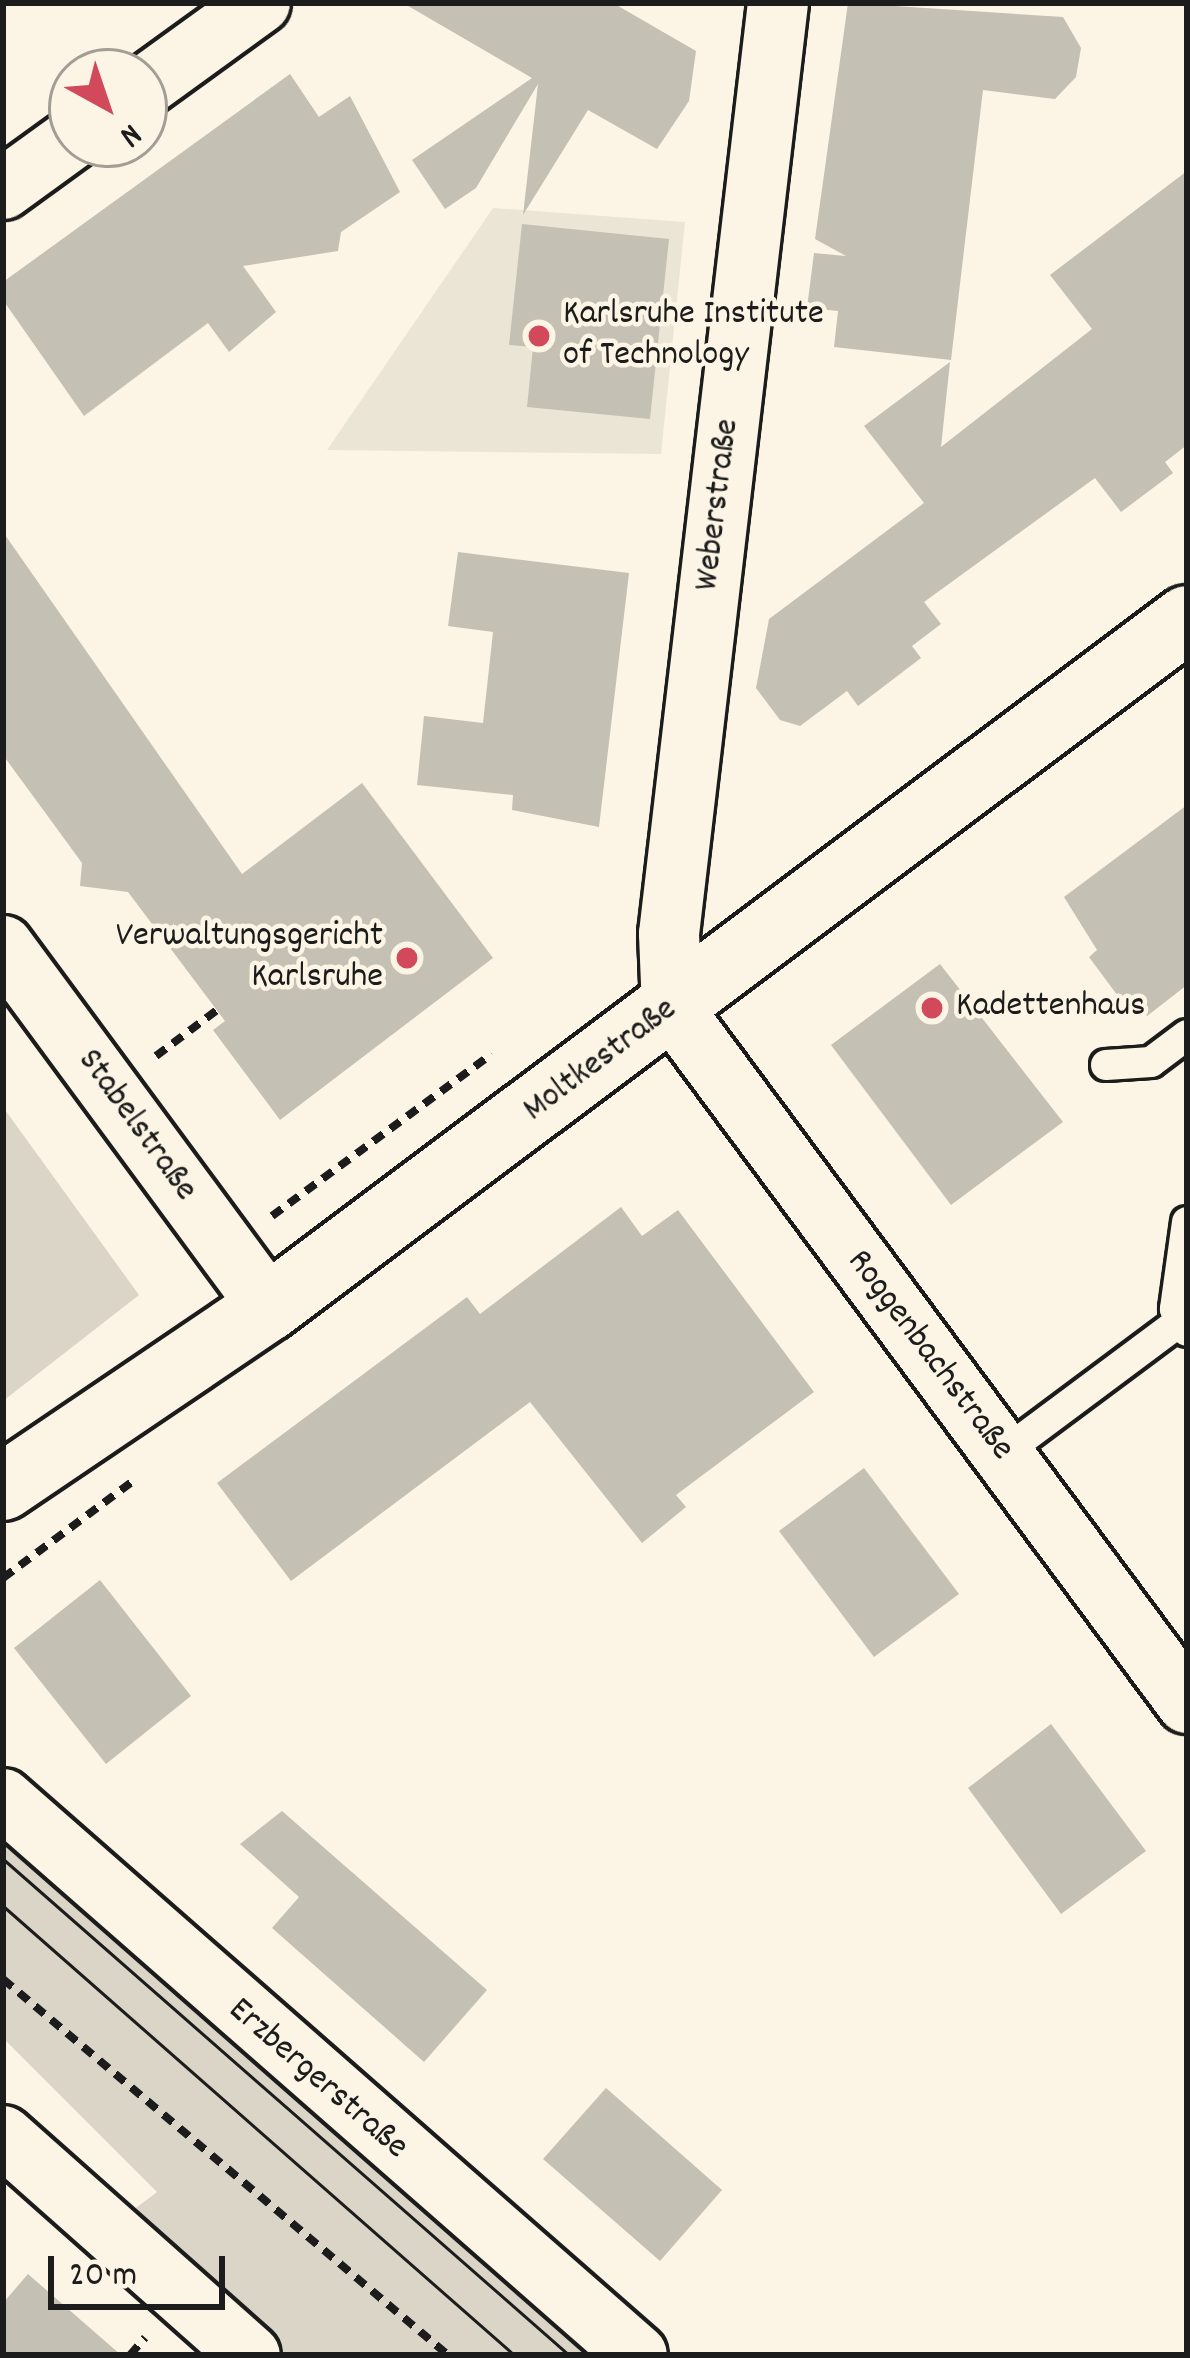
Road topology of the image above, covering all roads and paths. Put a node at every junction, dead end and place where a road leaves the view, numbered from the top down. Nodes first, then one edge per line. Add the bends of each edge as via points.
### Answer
1 (260, 3) edge
2 (778, 3) edge
3 (168, 70) edge
4 (48, 156) edge
5 (3, 189) edge
6 (1187, 619) edge
7 (3, 946) edge
8 (671, 1008) junction
9 (217, 1010) dead end
10 (189, 1031) dead end
11 (1187, 1035) edge
12 (1106, 1065) dead end
13 (1187, 1222) edge
14 (269, 1307) junction
15 (1183, 1324) edge
16 (1001, 1454) junction
17 (3, 1487) edge
18 (1187, 1703) edge
19 (3, 1798) edge
20 (3, 1979) edge
21 (3, 2136) edge
22 (250, 2355) edge
23 (448, 2355) edge
24 (637, 2355) edge

1 - 3 street
2 - 8 street, Weberstraße via 669,934
4 - 5 street
6 - 8 main road, Moltkestraße
7 - 14 street, Stabelstraße
8 - 14 main road, Moltkestraße
8 - 16 street, Roggenbachstraße
9 - 10 path
11 - 12 lane via 1151,1062
13 - 15 lane
14 - 17 main road, Moltkestraße
15 - 16 lane
16 - 18 street, Roggenbachstraße
19 - 24 street, Erzbergerstraße
20 - 23 path
21 - 22 street

